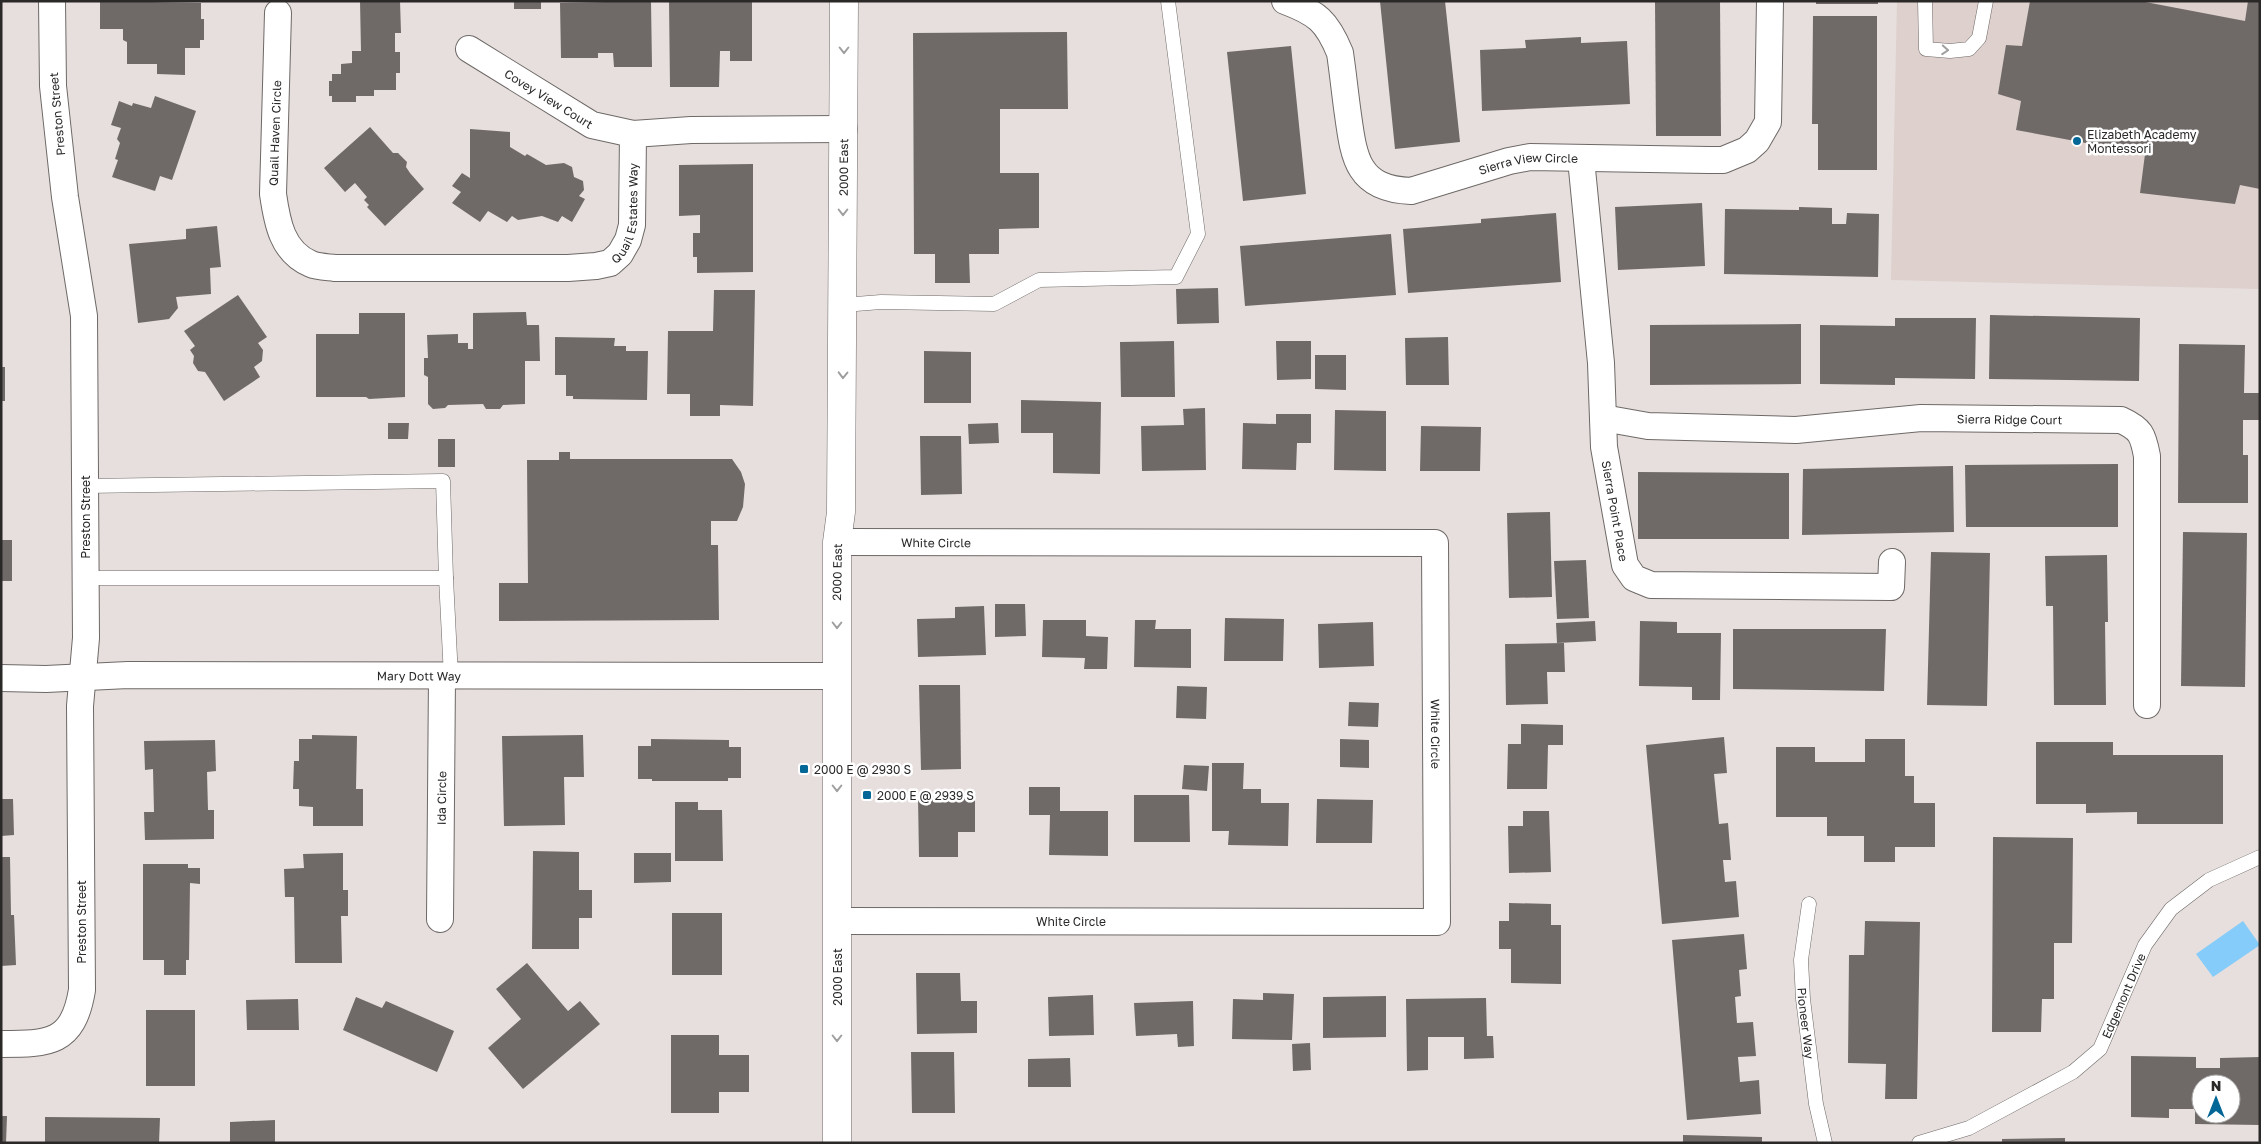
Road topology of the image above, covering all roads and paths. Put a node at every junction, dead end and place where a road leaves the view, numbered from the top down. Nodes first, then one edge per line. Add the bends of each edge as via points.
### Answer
1 (52, 1) edge
2 (844, 1) edge
3 (1168, 1) edge
4 (1285, 1) edge
5 (1770, 1) edge
6 (1925, 1) edge
7 (1986, 1) edge
8 (278, 13) dead end
9 (470, 49) dead end
10 (844, 129) junction
11 (633, 134) junction
12 (1581, 159) junction
13 (289, 249) joint
14 (843, 305) junction
15 (1603, 418) junction
16 (85, 486) junction
17 (837, 542) junction
18 (1892, 562) dead end
19 (85, 578) junction
20 (446, 578) junction
21 (837, 676) junction
22 (82, 677) junction
23 (446, 677) junction
24 (1, 678) edge
25 (2147, 705) dead end
26 (2260, 857) edge
27 (1809, 904) dead end
28 (440, 919) dead end
29 (837, 920) junction
30 (1, 1044) edge
31 (837, 1143) edge
32 (1824, 1143) edge
33 (1918, 1143) edge

1 - 16 street, Preston Street via 52,86 84,316
2 -> 10 street, 2000 East
3 - 14 lane via 1198,234 1176,277 1039,280 994,304 881,302
4 - 12 street, Sierra View Circle via 1318,17 1334,39 1340,53 1356,159 1374,181 1411,191 1519,159
5 - 12 street, Sierra View Circle via 1768,122 1757,141 1747,150 1722,160
6 -> 7 lane via 1926,49 1950,51 1969,49 1979,38
8 - 13 street, Quail Haven Circle via 273,194 277,223
9 - 11 street, Covey View Court via 592,125
10 - 11 street via 692,130
10 -> 14 street, 2000 East
11 - 13 street, Quail Estates Way via 632,225 620,254 610,263 568,268 335,268 312,264
12 - 15 street, Sierra Point Place via 1601,363
14 -> 17 street, 2000 East via 841,512
15 - 18 street, Sierra Point Place via 1604,447 1626,565 1634,578 1651,585 1891,587
15 - 25 street, Sierra Ridge Court via 1648,426 1796,430 1921,418 2121,420 2134,426 2143,437 2147,456
16 - 19 street, Preston Street
16 - 20 lane via 443,481
17 -> 21 street, 2000 East
17 - 29 street, White Circle via 1435,543 1437,922
19 - 20 lane
19 - 22 street, Preston Street via 86,638
20 - 23 lane
21 - 23 street, Mary Dott Way
21 -> 29 street, 2000 East
22 - 23 street, Mary Dott Way
22 - 24 street, Mary Dott Way
22 - 30 street, Preston Street via 82,990 78,1012 66,1032 51,1040
23 - 28 street, Ida Circle
26 - 33 lane, Edgemont Drive via 2208,880 2171,909 2145,944 2100,1049 2073,1072 1969,1128
27 - 32 lane, Pioneer Way via 1801,960 1802,999
29 -> 31 street, 2000 East

